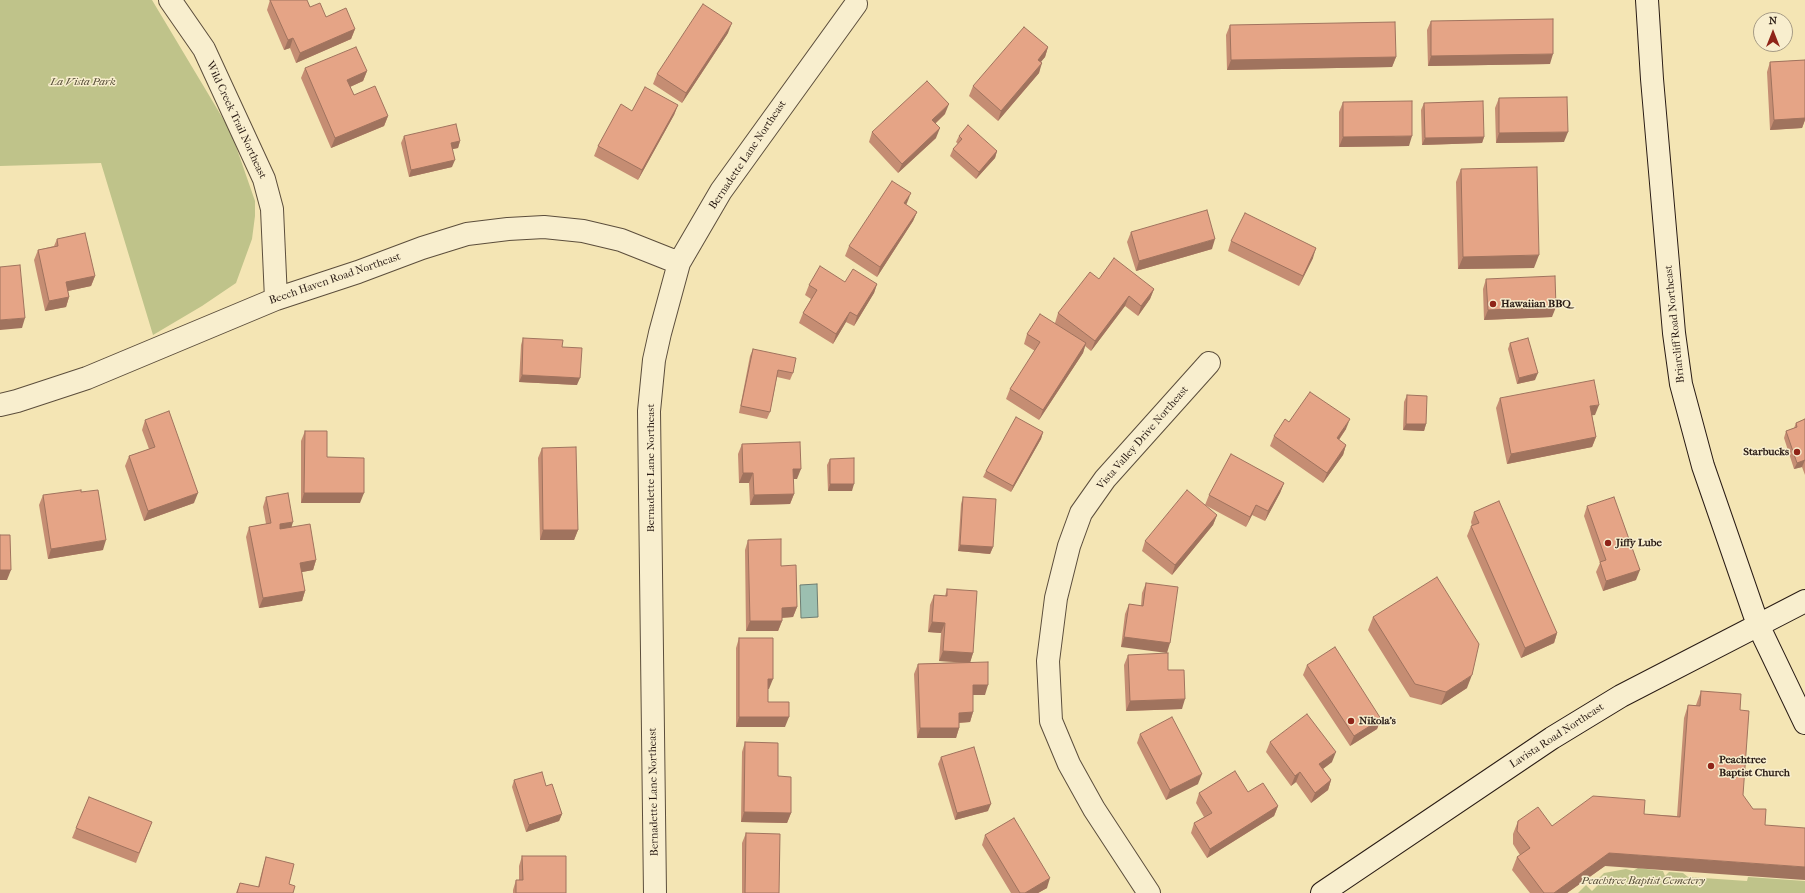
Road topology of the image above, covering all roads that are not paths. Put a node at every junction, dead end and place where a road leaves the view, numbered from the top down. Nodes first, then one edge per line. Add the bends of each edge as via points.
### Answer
1 (170, 0) edge
2 (1647, 0) edge
3 (856, 4) dead end
4 (679, 263) junction
5 (276, 298) junction
6 (1209, 363) dead end
7 (0, 404) edge
8 (1805, 601) edge
9 (1758, 625) junction
10 (1805, 723) edge
11 (655, 893) edge
12 (1149, 893) edge
13 (1322, 893) edge

1 - 5 street, Wild Creek Trail Northeast via 204,50 264,179 272,209
2 - 9 street, Briarcliff Road Northeast via 1674,333 1681,384 1702,466
3 - 4 street, Bernadette Lane Northeast via 721,191
4 - 5 street, Beech Haven Road Northeast via 621,240 583,231 544,227 508,229 467,234
4 - 11 street, Bernadette Lane Northeast via 654,360 649,411
5 - 7 street, Beech Haven Road Northeast via 87,378
6 - 12 street, Vista Valley Drive Northeast via 1105,479 1081,513 1069,546 1056,598 1048,661 1051,721 1069,764 1094,809
8 - 9 street, Lavista Road Northeast
9 - 10 street, Briarcliff Road Northeast
9 - 13 street, Lavista Road Northeast via 1621,696 1559,734

